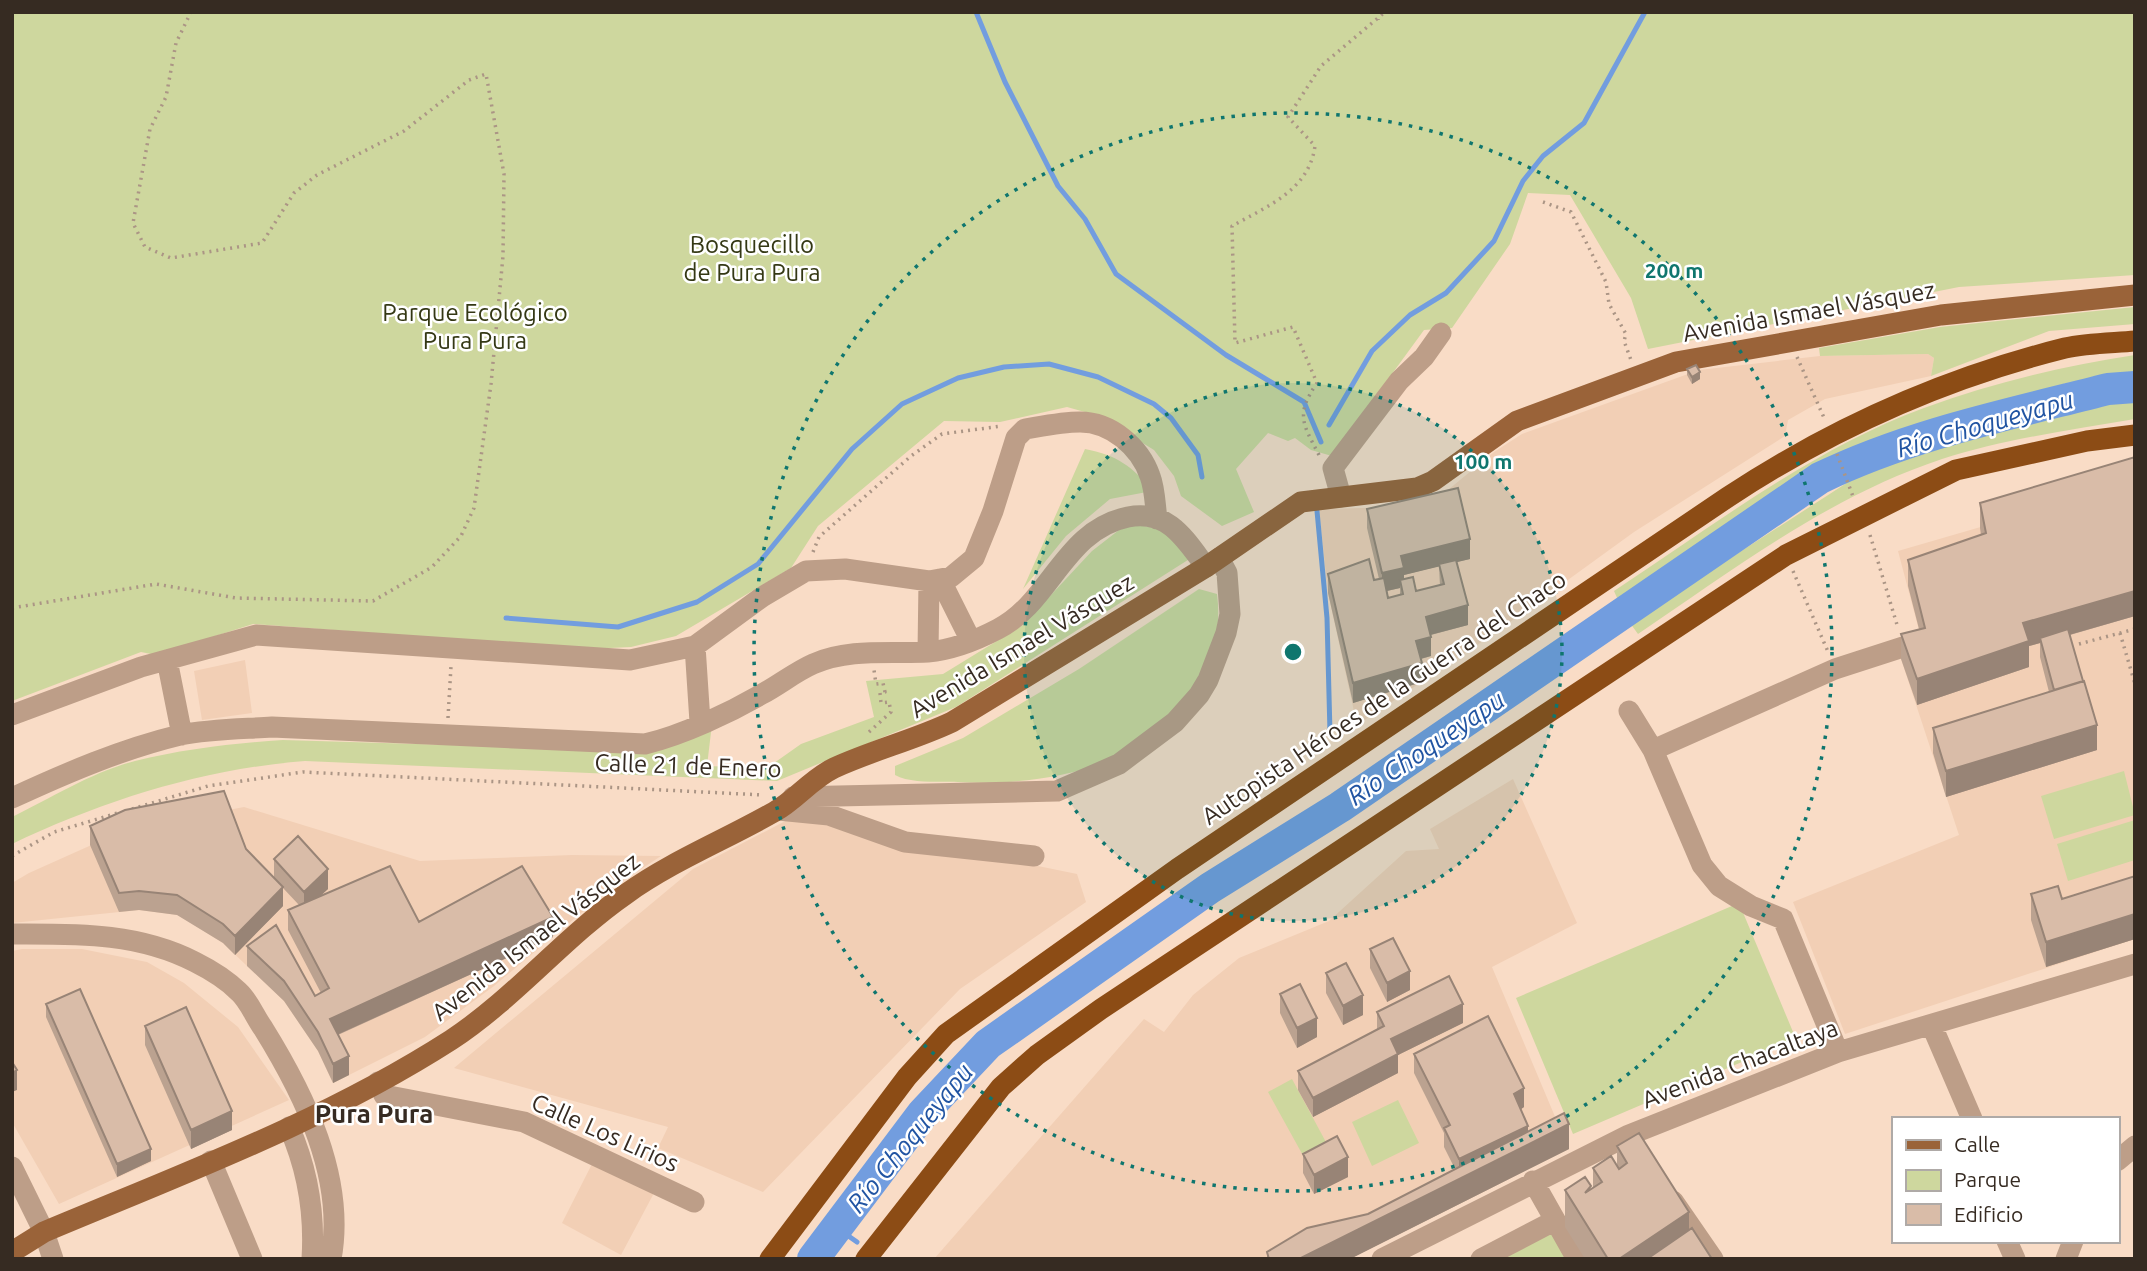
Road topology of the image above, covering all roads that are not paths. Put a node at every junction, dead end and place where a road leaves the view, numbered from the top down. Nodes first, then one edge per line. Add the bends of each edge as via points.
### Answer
1 (2135, 295) edge
2 (1441, 333) dead end
3 (2135, 341) edge
4 (2135, 435) edge
5 (1341, 497) junction
6 (1157, 519) junction
7 (1213, 563) junction
8 (934, 580) junction
9 (971, 641) junction
10 (695, 646) junction
11 (1903, 647) edge
12 (928, 652) junction
13 (167, 660) junction
14 (1629, 711) dead end
15 (12, 715) edge
16 (700, 722) junction
17 (182, 735) junction
18 (1653, 750) junction
19 (12, 799) edge
20 (786, 803) junction
21 (1034, 856) dead end
22 (12, 934) edge
23 (2135, 964) edge
24 (1932, 1026) junction
25 (1838, 1052) junction
26 (378, 1082) junction
27 (1971, 1117) edge
28 (310, 1118) junction
29 (289, 1127) junction
30 (1629, 1135) junction
31 (2135, 1146) edge
32 (1644, 1158) edge
33 (2119, 1159) edge
34 (211, 1161) junction
35 (12, 1167) edge
36 (1659, 1180) edge
37 (1533, 1181) junction
38 (694, 1202) dead end
39 (1554, 1221) junction
40 (44, 1232) junction
41 (2008, 1243) edge
42 (12, 1252) edge
43 (1409, 1253) edge
44 (53, 1259) edge
45 (252, 1259) edge
46 (312, 1259) edge
47 (331, 1259) edge
48 (770, 1259) edge
49 (866, 1259) edge
50 (1382, 1259) edge
51 (1481, 1259) edge
52 (1577, 1259) edge
53 (1713, 1259) edge
54 (2015, 1259) edge

1 - 5 main road, Avenida Ismael Vásquez via 1941,314 1703,355 1517,421 1417,488
2 - 5 street via 1333,468
3 - 48 highway, Autopista Héroes de la Guerra del Chaco via 2067,348 1923,394 1808,448 1728,496 1177,869 946,1034 907,1077
4 - 49 highway via 1956,470 1786,555 1037,1055 1001,1087
5 - 7 main road, Avenida Ismael Vásquez via 1301,502
6 - 7 street, Calle 21 de Enero via 1177,527
6 - 8 street via 1151,477 1143,459 1116,434 1081,422 1025,429 1016,438 974,558 961,571
6 - 9 street, Calle 21 de Enero via 1131,516 1094,530 1024,608 1000,628
7 - 20 main road, Avenida Ismael Vásquez via 952,722 835,768
7 - 20 street, Calle 21 de Enero via 1227,573 1230,614 1208,680 1175,722 1119,764 1057,791
8 - 9 street
8 - 10 street via 845,569 806,571
8 - 12 street
9 - 12 street, Calle 21 de Enero
10 - 13 street via 631,660 256,635
10 - 16 street
11 - 18 street via 1835,668
12 - 16 street, Calle 21 de Enero via 889,651 812,664 760,695
13 - 15 street
13 - 17 street
14 - 18 street
16 - 17 street, Calle 21 de Enero via 645,744 272,727
17 - 19 street, Calle 21 de Enero via 118,753
18 - 25 street via 1702,865 1719,886 1783,919
20 - 21 street via 905,842
20 - 26 main road, Avenida Ismael Vásquez via 625,895 477,1021
22 - 28 street via 94,933 144,942 196,962 240,992 290,1072
23 - 24 street, Avenida Chacaltaya
24 - 25 street, Avenida Chacaltaya
24 - 27 street
25 - 30 street, Avenida Chacaltaya
26 - 28 main road, Avenida Ismael Vásquez
26 - 38 street, Calle Los Lirios via 384,1095 524,1122
28 - 29 main road, Avenida Ismael Vásquez
28 - 47 street via 331,1197
29 - 34 main road, Avenida Ismael Vásquez
29 - 46 street via 306,1172 313,1219
30 - 32 street
30 - 37 street, Avenida Chacaltaya
31 - 33 street
34 - 40 main road, Avenida Ismael Vásquez
34 - 45 street
35 - 40 street
36 - 53 street
37 - 39 street
37 - 43 street, Avenida Chacaltaya
39 - 51 street
39 - 52 street
40 - 42 main road, Avenida Ismael Vásquez
40 - 44 street
41 - 54 street
43 - 50 street, Avenida Chacaltaya

